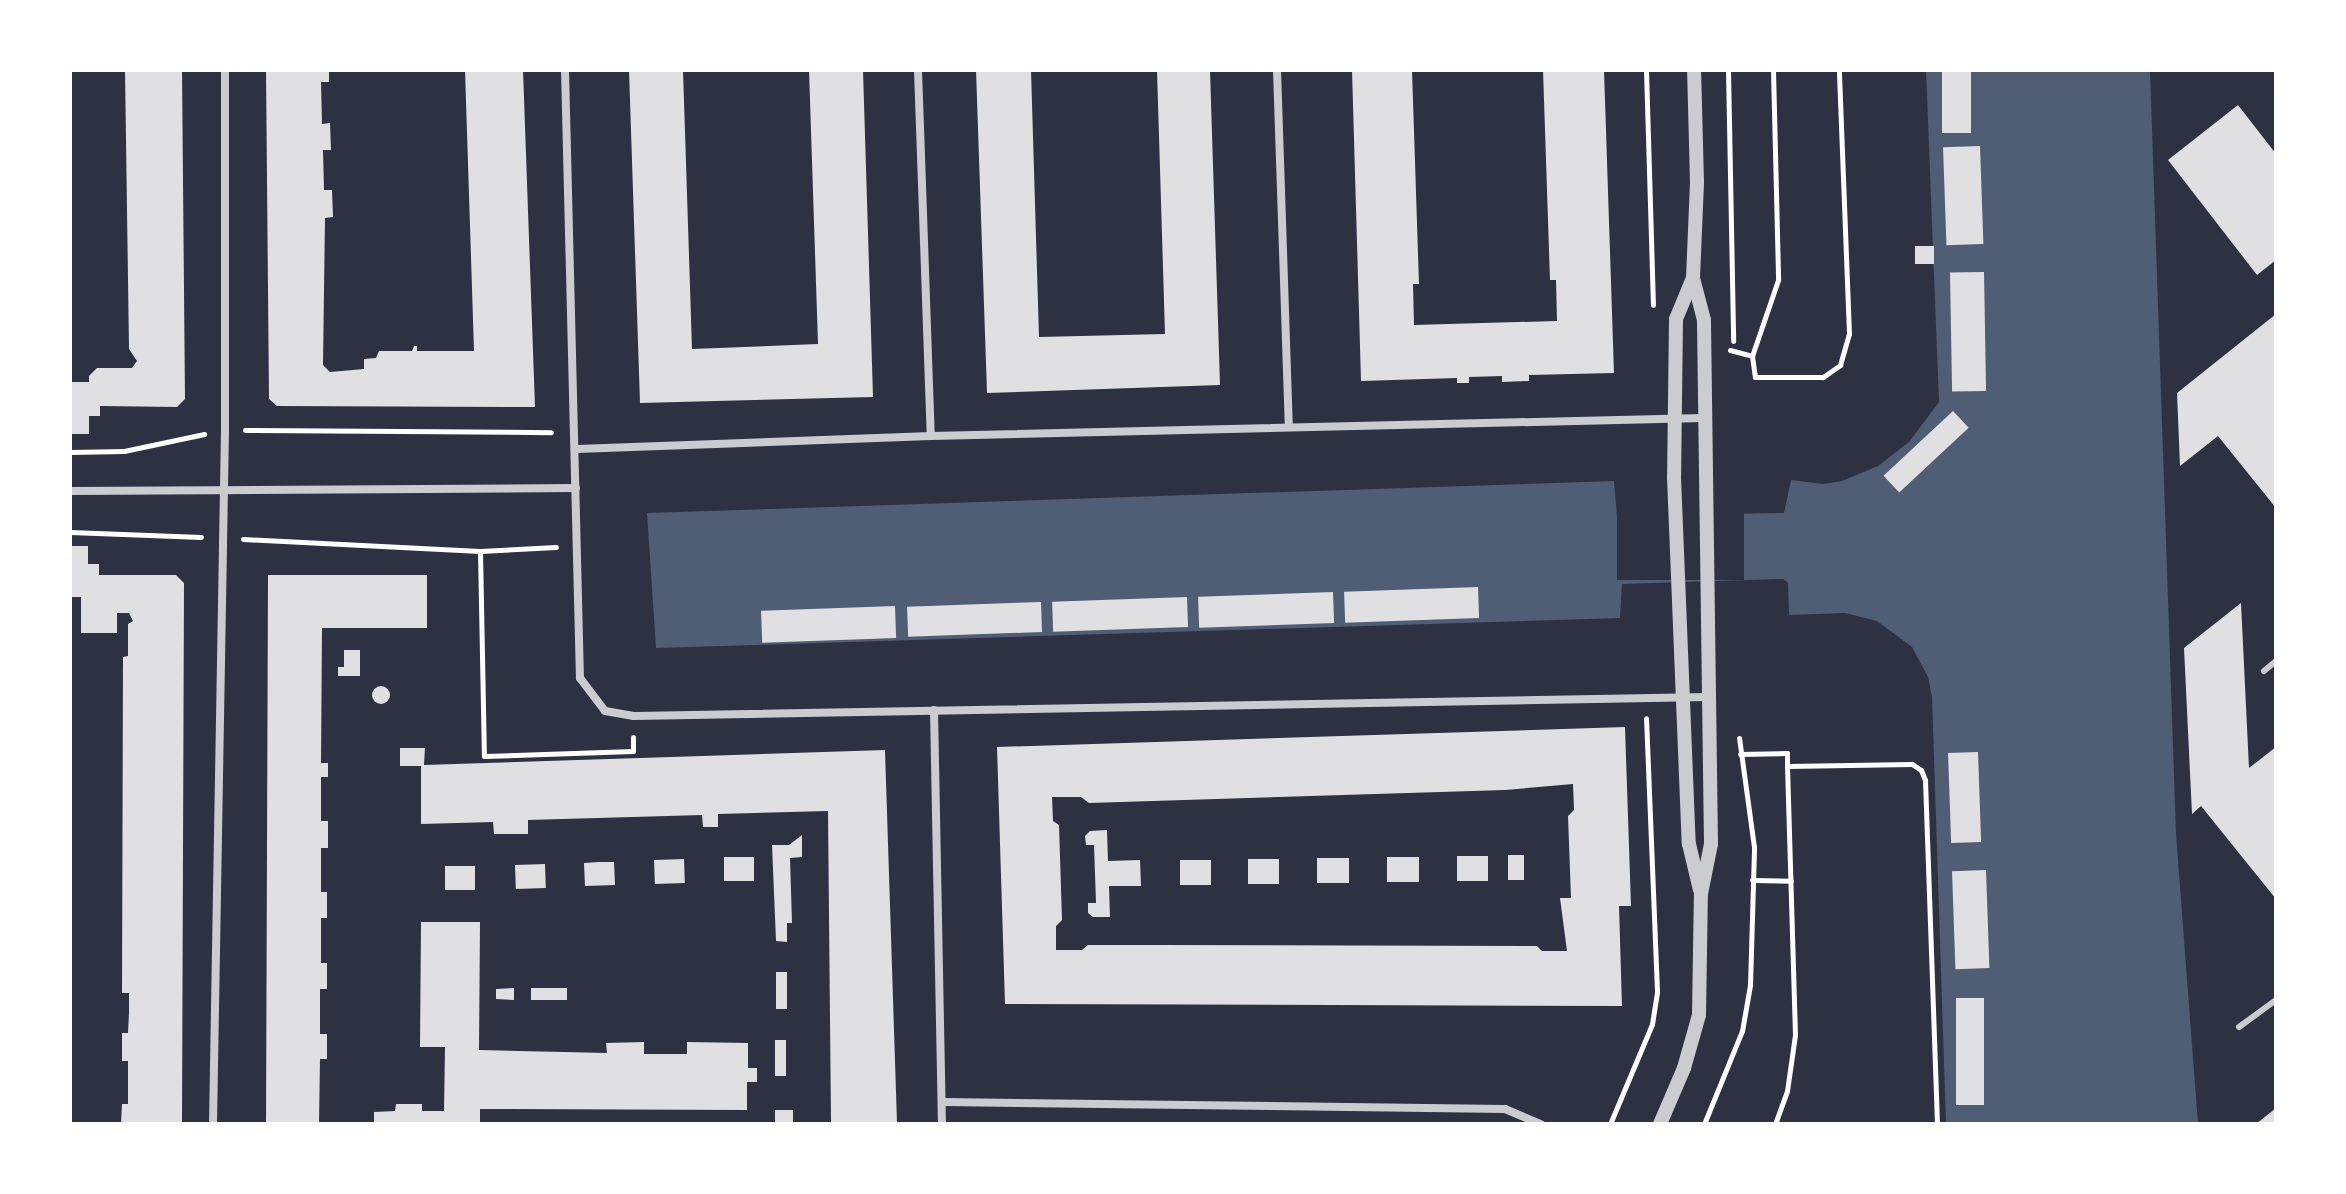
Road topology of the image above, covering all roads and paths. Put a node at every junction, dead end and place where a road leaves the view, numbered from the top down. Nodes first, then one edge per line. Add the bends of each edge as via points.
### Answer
1 (225, 70) edge
2 (565, 70) edge
3 (918, 70) edge
4 (1277, 70) edge
5 (1646, 70) edge
6 (1694, 70) edge
7 (1728, 70) edge
8 (1773, 70) edge
9 (1839, 70) edge
10 (1693, 278) junction
11 (1653, 320) dead end
12 (1732, 350) junction
13 (1752, 356) junction
14 (1731, 359) dead end
15 (1674, 418) junction
16 (1703, 418) junction
17 (1289, 427) junction
18 (225, 430) junction
19 (576, 432) junction
20 (931, 436) junction
21 (577, 449) junction
22 (70, 452) edge
23 (576, 488) junction
24 (70, 491) edge
25 (223, 491) junction
26 (70, 532) edge
27 (222, 538) junction
28 (575, 547) junction
29 (480, 551) junction
30 (2276, 661) edge
31 (2264, 671) dead end
32 (1711, 697) junction
33 (1681, 698) junction
34 (1646, 700) junction
35 (934, 710) junction
36 (634, 716) junction
37 (1712, 754) junction
38 (1740, 754) junction
39 (1683, 755) junction
40 (1647, 757) junction
41 (1787, 766) junction
42 (1752, 880) junction
43 (1791, 881) junction
44 (1701, 894) junction
45 (2276, 1000) edge
46 (2239, 1027) dead end
47 (943, 1102) junction
48 (213, 1124) edge
49 (942, 1124) edge
50 (1541, 1124) edge
51 (1610, 1124) edge
52 (1660, 1124) edge
53 (1704, 1124) edge
54 (1775, 1124) edge
55 (1937, 1124) edge

1 - 18 street
2 - 19 street
3 - 20 street
4 - 17 street
5 - 11 path
6 - 10 street
7 - 12 path
8 - 13 path via 1778,280
9 - 13 path via 1849,334 1840,365 1823,377 1755,377
10 - 15 street via 1676,319
10 - 16 street via 1704,320
12 - 13 path
12 - 14 path
15 - 16 street
15 - 17 street
15 - 33 street
16 - 32 street
17 - 20 street
18 - 19 path
18 - 22 path via 124,451
18 - 25 street
19 - 21 street
20 - 21 street
21 - 23 street
23 - 25 street
23 - 28 street
24 - 25 street
25 - 27 street
26 - 27 path
27 - 29 path
27 - 48 street
28 - 29 path
28 - 36 street via 580,678 605,711
29 - 36 path via 484,756 633,751
30 - 31 lane
32 - 33 street
32 - 37 street
33 - 34 street
33 - 39 street
34 - 35 street
34 - 40 path
35 - 36 street
35 - 47 street
37 - 38 path
37 - 44 street via 1711,844
38 - 41 path via 1787,753
38 - 42 path via 1754,847
39 - 40 path
39 - 44 street via 1689,844
40 - 51 path via 1657,1000
41 - 43 path
41 - 55 path via 1912,764 1925,780
42 - 43 path
42 - 53 path via 1750,985 1742,1031
43 - 54 path via 1794,1050
44 - 52 street via 1699,1015
45 - 46 lane
47 - 49 street
47 - 50 street via 1505,1109

